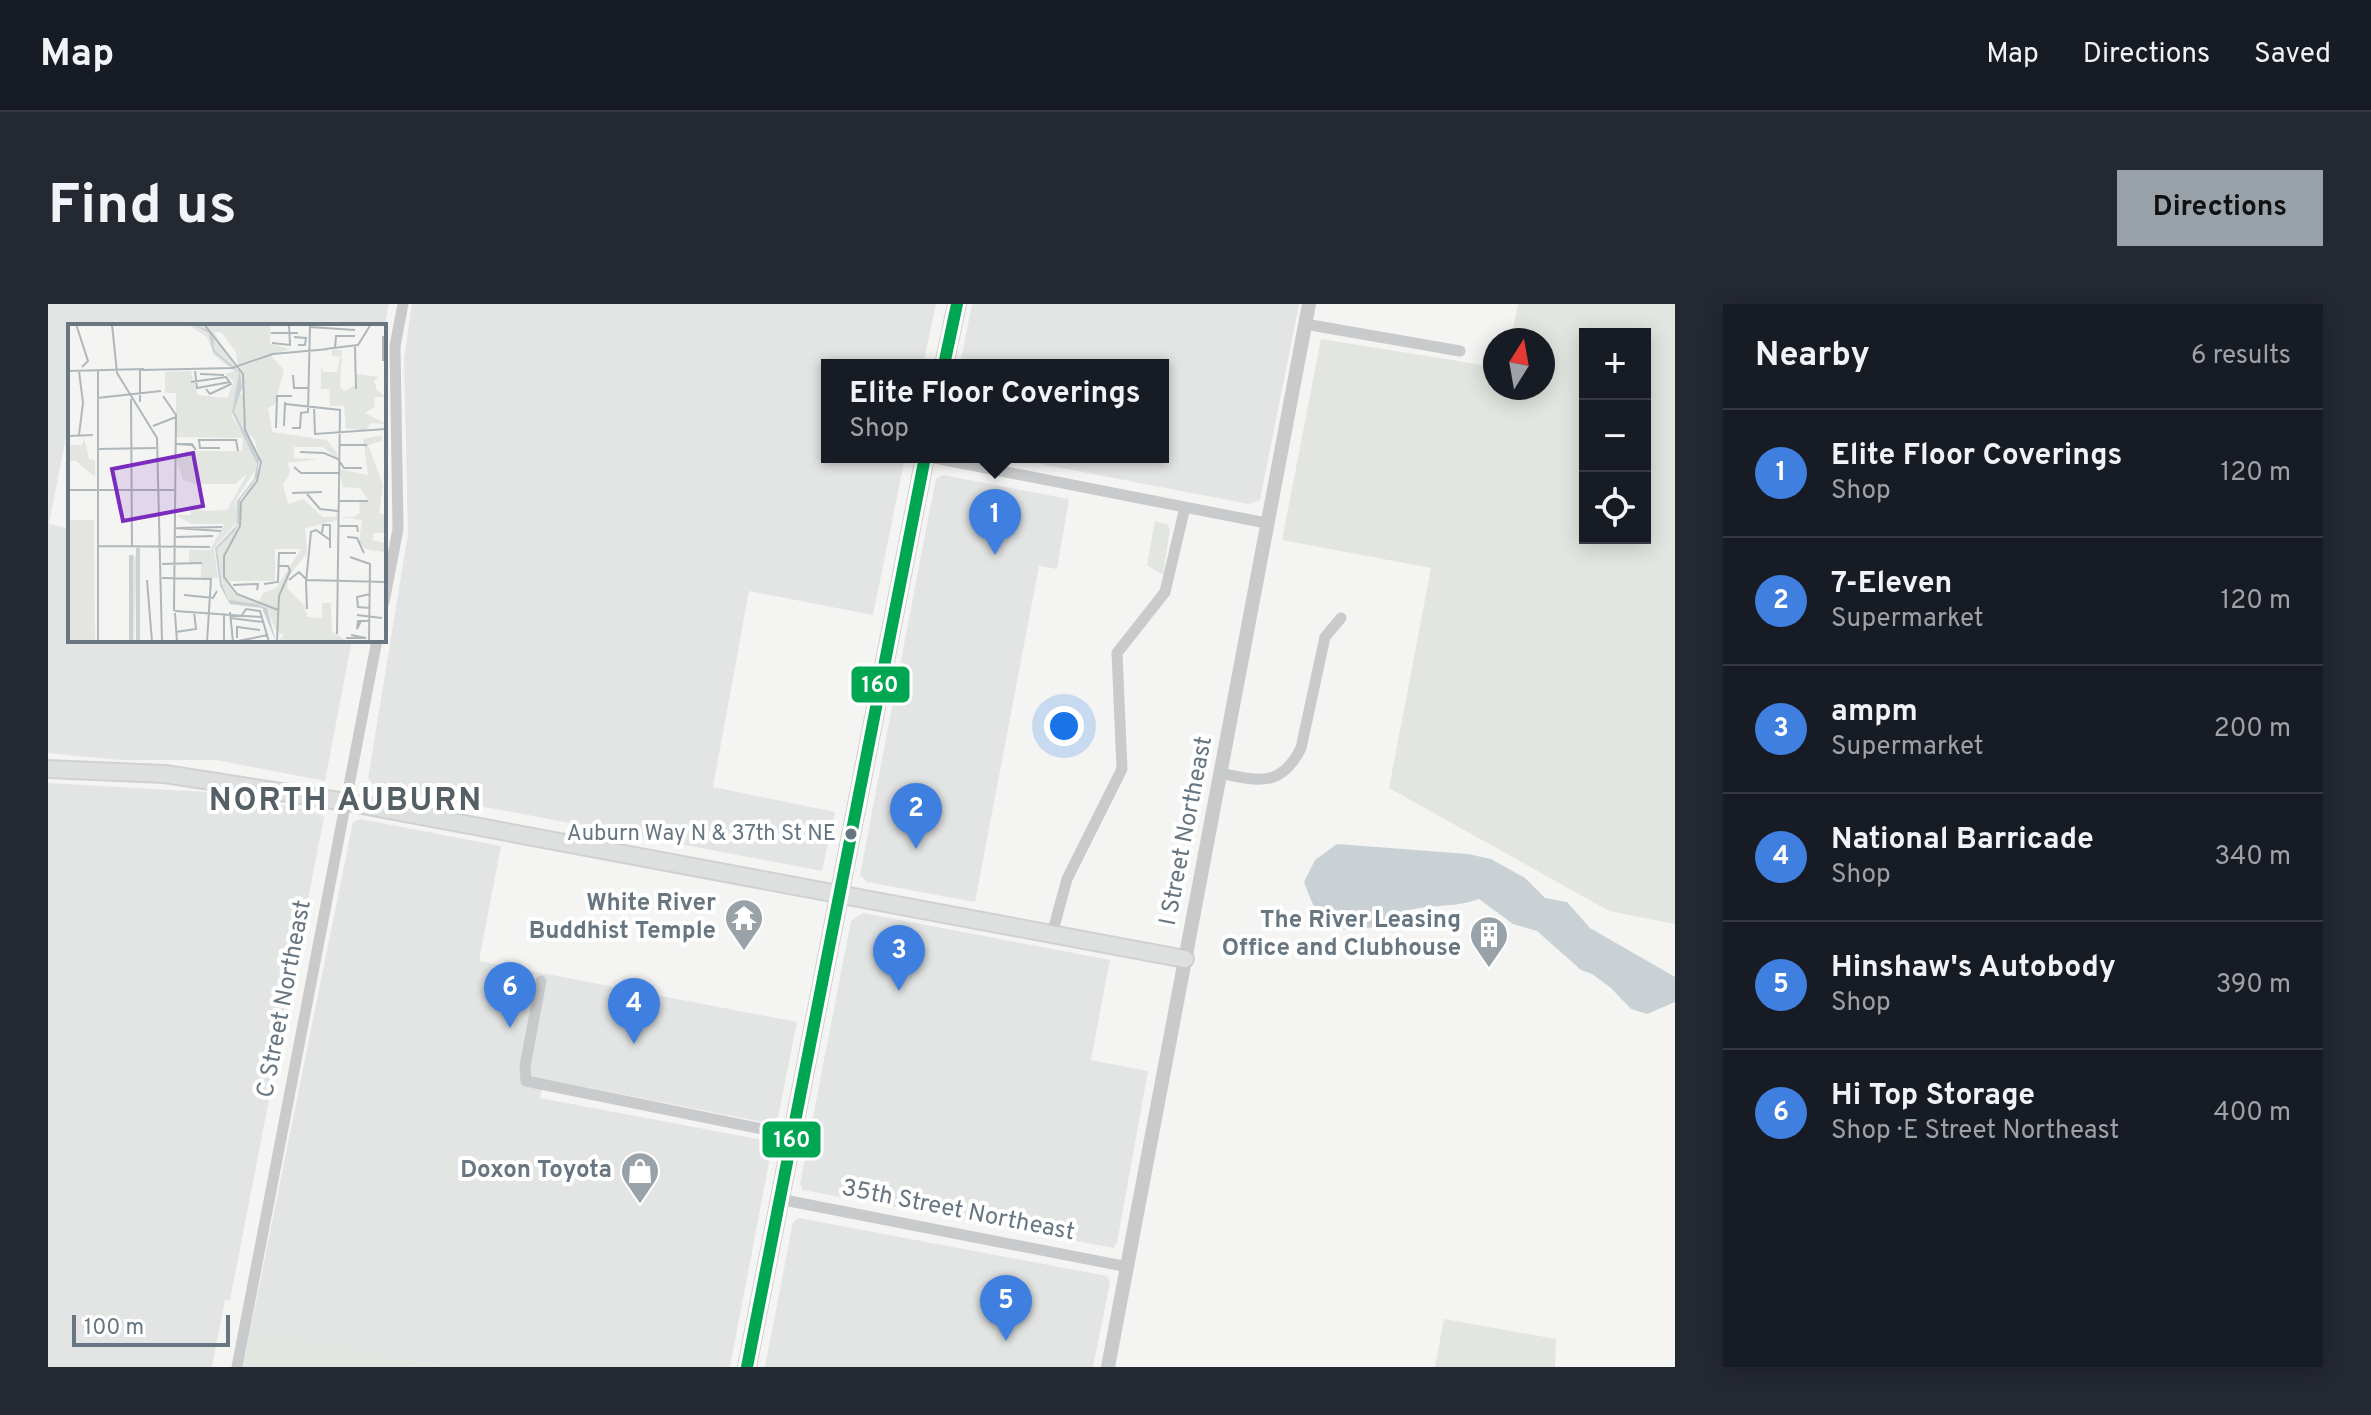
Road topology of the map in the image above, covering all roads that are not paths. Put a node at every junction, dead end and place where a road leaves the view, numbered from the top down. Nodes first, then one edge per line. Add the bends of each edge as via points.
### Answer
1 (403, 304) edge
2 (957, 304) edge
3 (1309, 304) edge
4 (1305, 324) junction
5 (1460, 351) dead end
6 (945, 359) edge
7 (927, 463) edge
8 (959, 463) edge
9 (1185, 507) junction
10 (1266, 523) junction
11 (386, 592) edge
12 (1341, 618) dead end
13 (377, 642) edge
14 (48, 769) edge
15 (1220, 773) junction
16 (346, 802) junction
17 (839, 892) junction
18 (1052, 934) junction
19 (1185, 959) junction
20 (541, 981) dead end
21 (792, 1135) junction
22 (779, 1199) junction
23 (1128, 1267) junction
24 (237, 1367) edge
25 (747, 1367) edge
26 (1108, 1367) edge

1 - 11 street via 395,346 398,529
2 - 6 main road
3 - 4 street, I Street Northeast
4 - 5 street
4 - 10 street, I Street Northeast
7 - 17 main road
8 - 9 street
9 - 10 street
9 - 18 street via 1165,592 1117,653 1122,769 1067,879
10 - 15 street, I Street Northeast
12 - 15 street via 1325,637 1301,748 1293,763 1272,778
13 - 16 street, C Street Northeast
14 - 16 main road via 165,774
15 - 19 street, I Street Northeast
16 - 17 main road
16 - 24 street, C Street Northeast
17 - 18 main road
17 - 21 main road
18 - 19 main road
19 - 23 street, I Street Northeast
20 - 21 street via 526,1081
21 - 22 main road
22 - 23 street, 35th Street Northeast
22 - 25 main road
23 - 26 street, I Street Northeast

